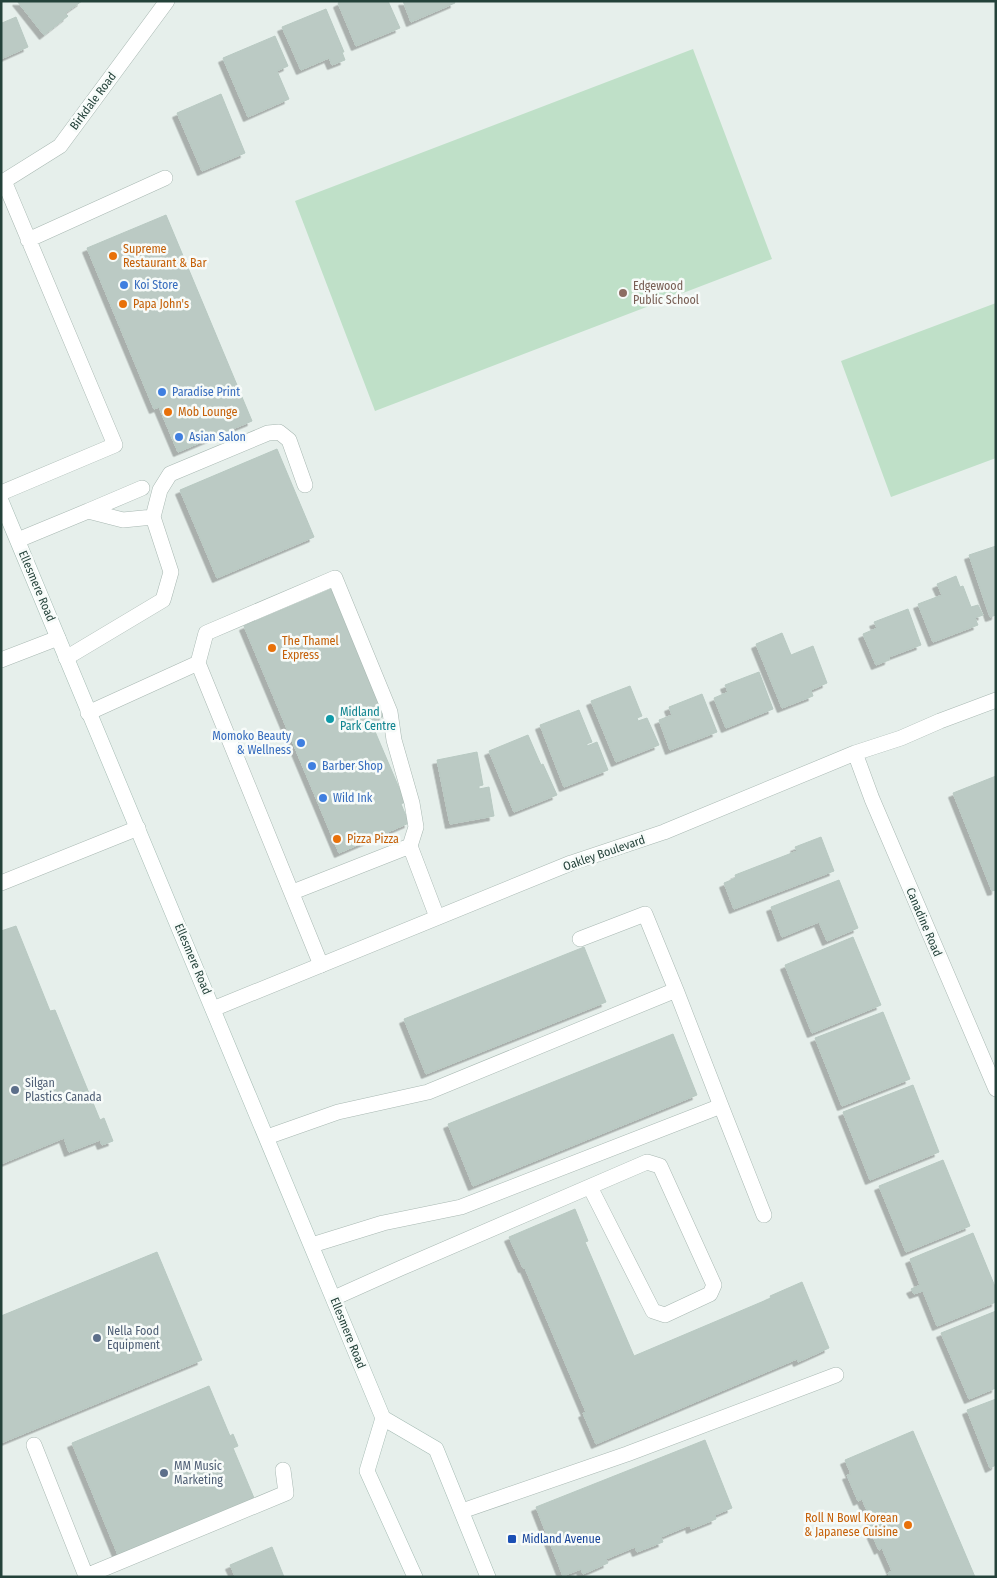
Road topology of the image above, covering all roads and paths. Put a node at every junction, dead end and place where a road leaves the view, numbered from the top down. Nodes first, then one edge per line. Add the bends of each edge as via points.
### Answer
1 (167, 1) edge
2 (165, 178) dead end
3 (3, 182) edge
4 (28, 240) junction
5 (306, 485) dead end
6 (142, 488) dead end
7 (1, 493) edge
8 (1, 501) edge
9 (88, 511) junction
10 (153, 517) junction
11 (18, 540) junction
12 (58, 638) junction
13 (66, 658) junction
14 (1, 660) edge
15 (198, 663) junction
16 (996, 700) edge
17 (88, 712) junction
18 (855, 753) junction
19 (138, 828) junction
20 (410, 846) junction
21 (1, 883) edge
22 (293, 892) junction
23 (437, 917) junction
24 (580, 939) dead end
25 (322, 965) junction
26 (676, 990) junction
27 (213, 1009) junction
28 (996, 1090) edge
29 (721, 1106) junction
30 (267, 1137) junction
31 (590, 1186) junction
32 (764, 1215) dead end
33 (312, 1245) junction
34 (334, 1298) junction
35 (836, 1375) dead end
36 (383, 1418) junction
37 (34, 1445) dead end
38 (283, 1470) dead end
39 (462, 1511) junction
40 (415, 1577) edge
41 (488, 1577) edge

1 - 3 street, Birkdale Road via 60,146
2 - 4 street
3 - 4 street
4 - 7 street via 115,445
5 - 10 street via 289,440 279,432 268,433 170,474 160,490
6 - 9 street
8 - 11 street, Ellesmere Road
9 - 10 street via 123,520
9 - 11 street
10 - 13 street via 171,572 162,600
11 - 12 street, Ellesmere Road
12 - 13 street, Ellesmere Road
12 - 14 street
13 - 17 street, Ellesmere Road
15 - 17 street
15 - 20 street via 206,634 336,578 390,712 416,828
15 - 22 street
16 - 18 street, Oakley Boulevard
17 - 19 street, Ellesmere Road
18 - 23 street, Oakley Boulevard via 664,832 571,863
18 - 28 street, Canadine Road
19 - 21 street
19 - 27 street, Ellesmere Road
20 - 22 street
20 - 23 street
22 - 25 street
23 - 25 street, Oakley Boulevard
24 - 26 street via 645,914
25 - 27 street, Oakley Boulevard
26 - 29 street
26 - 30 street via 428,1092 338,1112
27 - 30 street, Ellesmere Road
29 - 32 street
29 - 33 street via 461,1207 383,1223
30 - 33 street, Ellesmere Road
31 - 31 street via 647,1162 660,1166 714,1285 710,1294 665,1315 653,1311
31 - 34 street
33 - 34 street, Ellesmere Road
34 - 36 street, Ellesmere Road
35 - 39 street via 627,1454
36 - 39 street via 436,1449
36 - 40 street via 367,1471
37 - 38 street via 86,1576 286,1493
39 - 41 street

